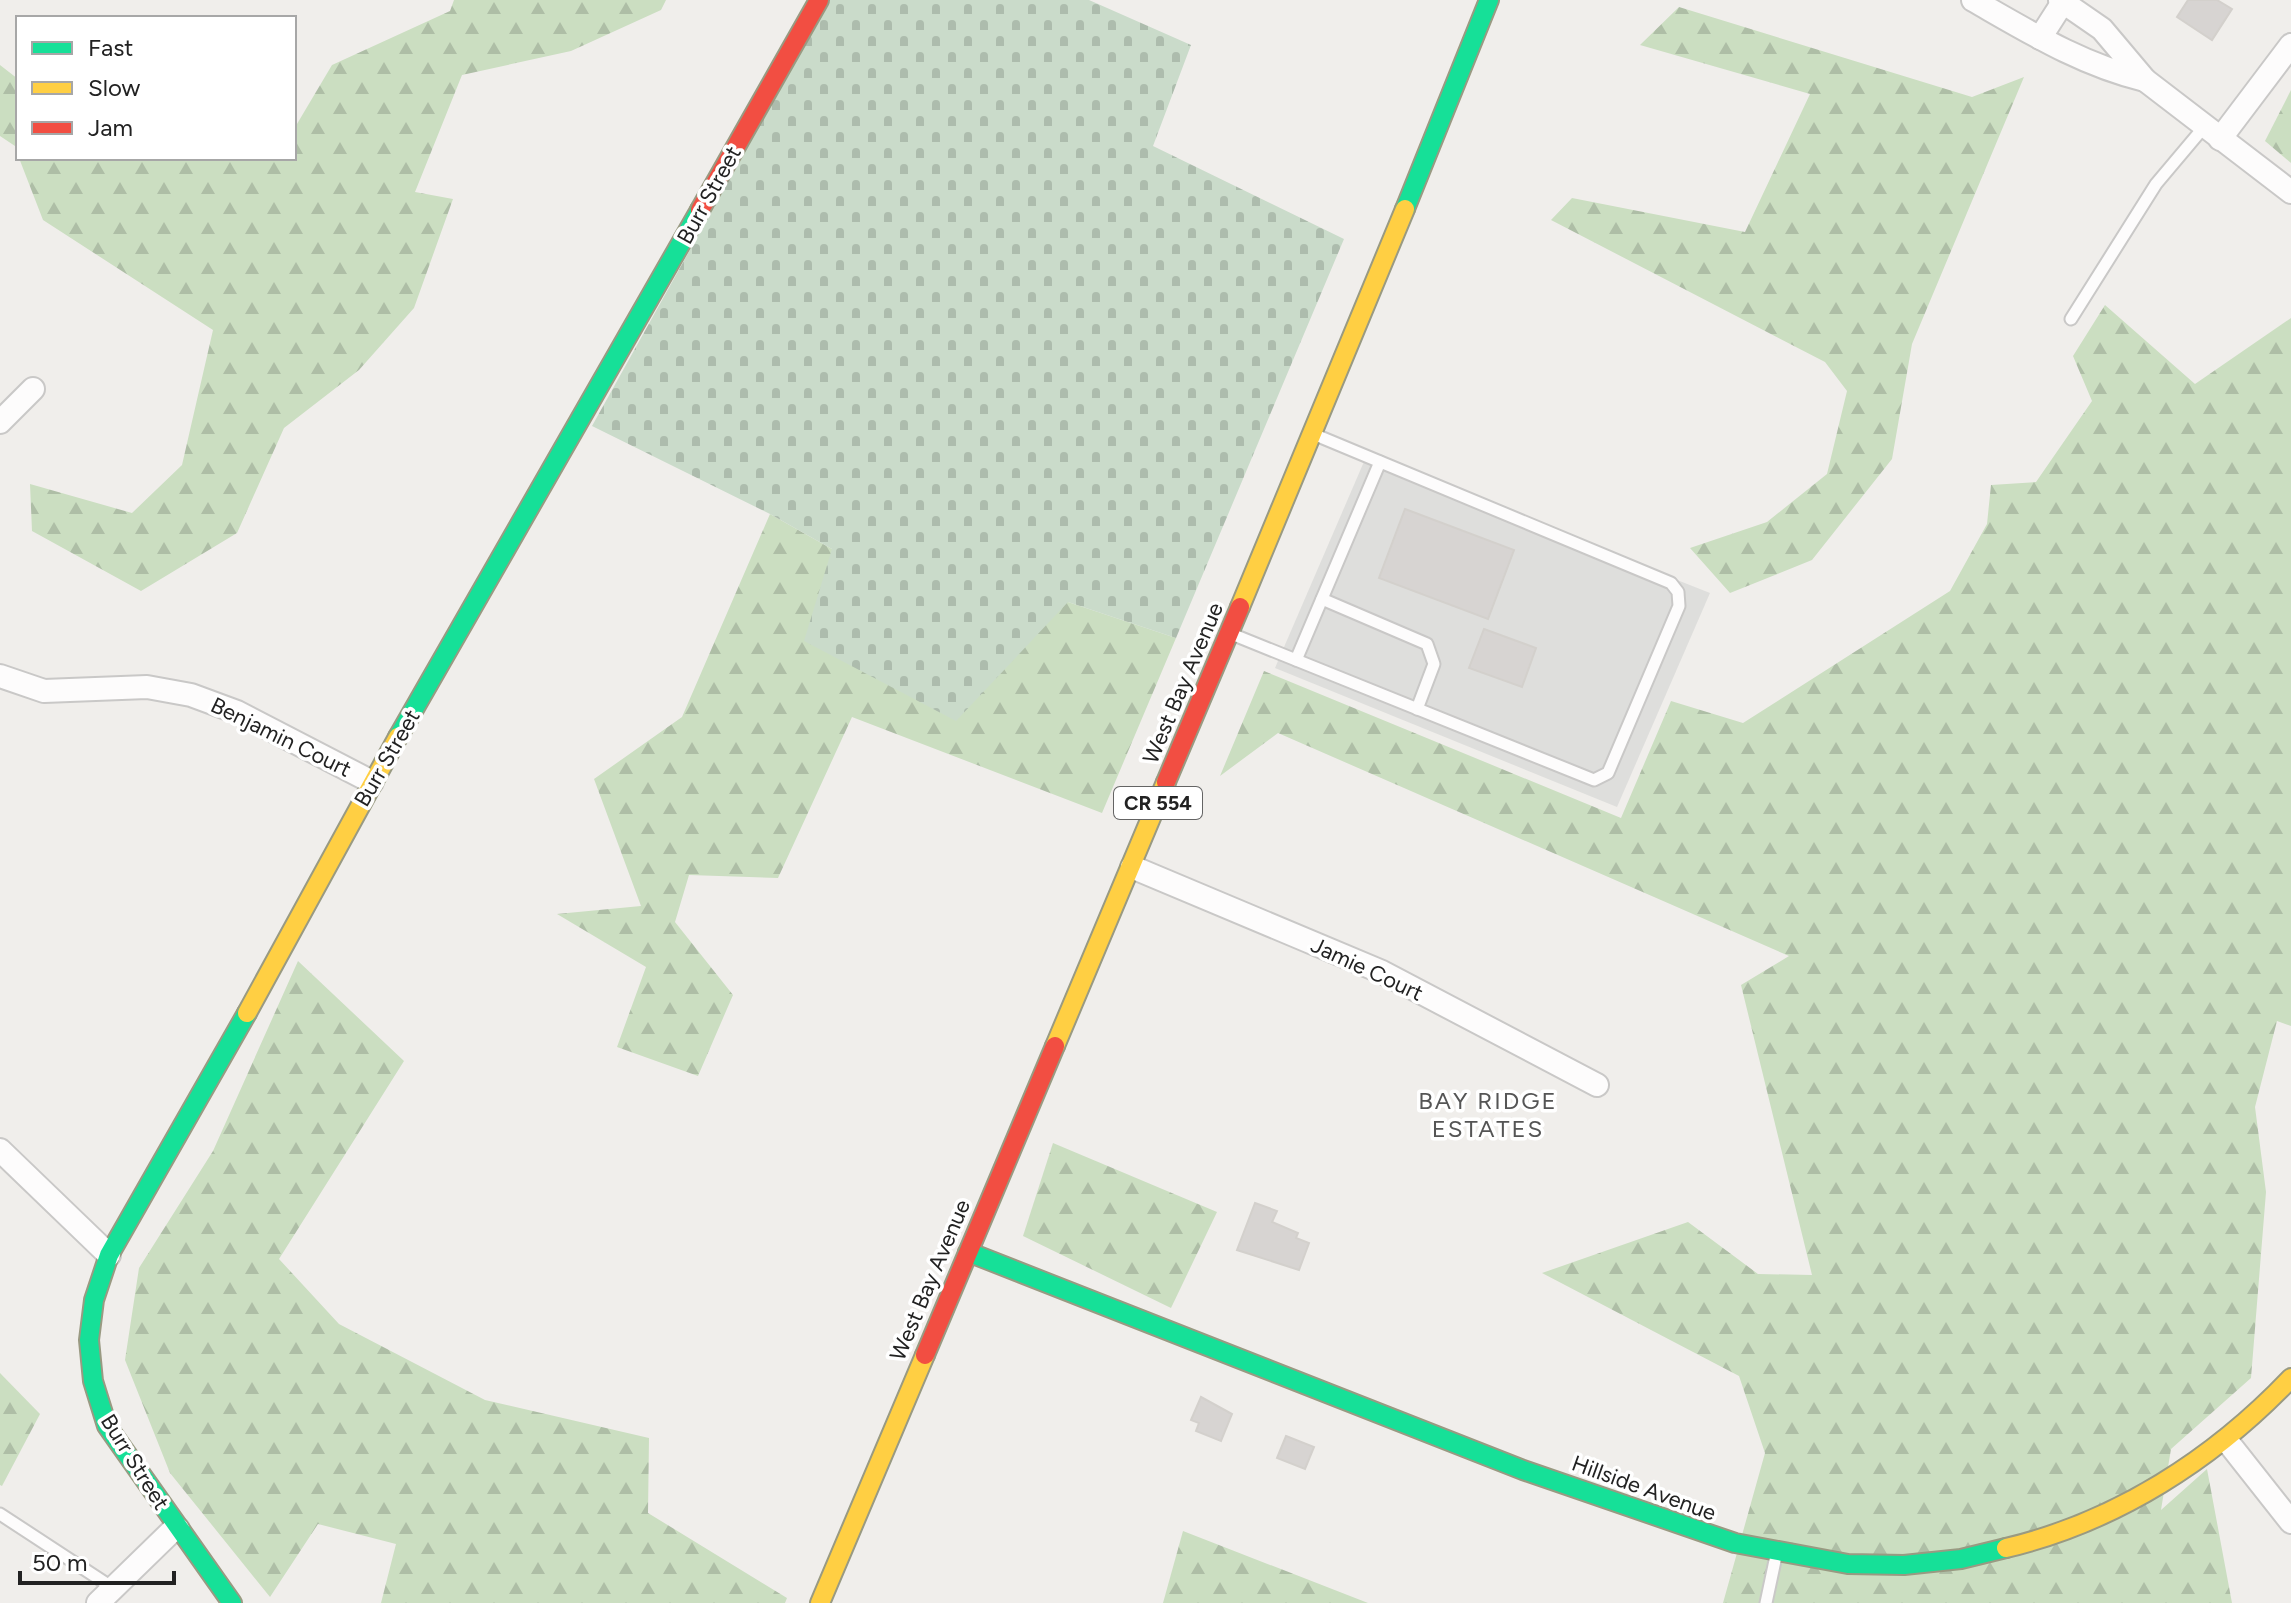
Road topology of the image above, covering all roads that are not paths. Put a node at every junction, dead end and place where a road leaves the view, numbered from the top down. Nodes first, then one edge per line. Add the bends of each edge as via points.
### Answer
1 (819, 0) edge
2 (1489, 0) edge
3 (1973, 0) edge
4 (2062, 1) edge
5 (2040, 38) junction
6 (2291, 45) edge
7 (2145, 80) junction
8 (2212, 133) junction
9 (2291, 192) edge
10 (2071, 319) dead end
11 (33, 389) dead end
12 (0, 422) edge
13 (1313, 434) junction
14 (1380, 462) junction
15 (1322, 599) junction
16 (1230, 634) junction
17 (1296, 660) junction
18 (0, 676) edge
19 (1417, 709) junction
20 (372, 782) junction
21 (1132, 867) junction
22 (1597, 1085) dead end
23 (0, 1150) edge
24 (968, 1252) junction
25 (109, 1255) junction
26 (2291, 1378) edge
27 (2227, 1441) junction
28 (0, 1514) edge
29 (2291, 1522) edge
30 (178, 1529) junction
31 (1776, 1556) junction
32 (106, 1596) edge
33 (229, 1602) edge
34 (820, 1603) edge
35 (1766, 1603) edge

1 - 20 street, Burr Street
2 - 13 street, West Bay Avenue / CR 554
3 - 5 street
4 - 5 street
4 - 7 street via 2102,29
5 - 7 street via 2110,72
6 - 8 street
7 - 8 street
8 - 9 street
8 - 10 lane via 2156,184
11 - 12 street
13 - 14 lane
13 - 16 street, West Bay Avenue / CR 554
14 - 15 lane
14 - 19 lane via 1671,583 1680,599 1602,779 1587,779
15 - 17 lane
15 - 19 lane via 1427,644 1434,664
16 - 17 lane
16 - 21 street, West Bay Avenue / CR 554
17 - 19 lane
18 - 20 street, Benjamin Court via 44,691 147,687 191,695 237,712
20 - 25 street, Burr Street
21 - 22 street, Jamie Court via 1382,972
21 - 24 street, West Bay Avenue / CR 554
23 - 25 street
24 - 31 street, Hillside Avenue via 1465,1448
24 - 34 street, West Bay Avenue / CR 554
25 - 30 street, Burr Street via 87,1329 95,1394 107,1426
26 - 27 street, Hillside Avenue
27 - 29 street
27 - 31 street, Hillside Avenue via 2189,1469 2118,1507 2015,1547 1884,1567
28 - 32 lane
30 - 32 street, Burr Street
30 - 33 street, Burr Street
31 - 35 lane

